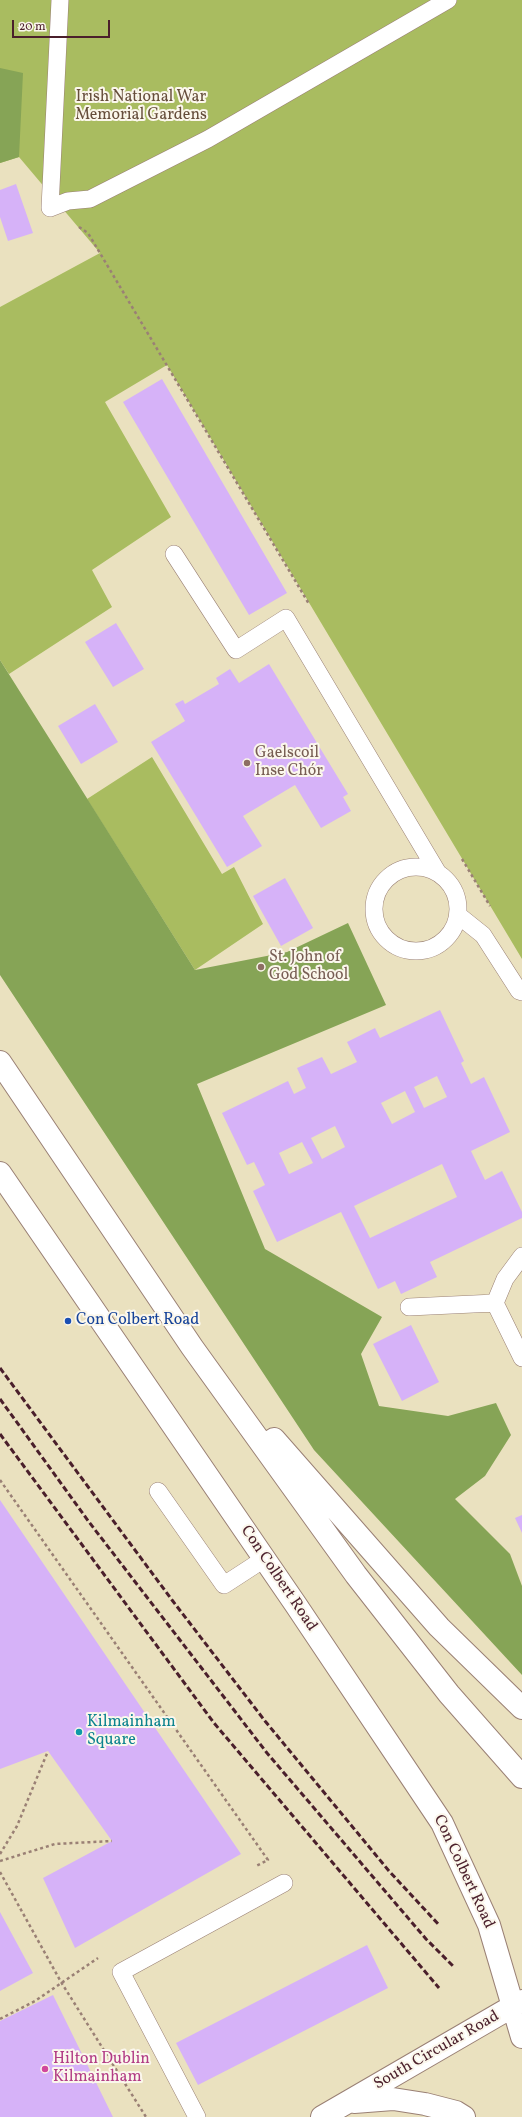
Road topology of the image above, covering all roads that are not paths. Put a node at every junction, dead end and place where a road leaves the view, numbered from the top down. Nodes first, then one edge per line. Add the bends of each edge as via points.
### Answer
1 (60, 0) edge
2 (448, 0) edge
3 (174, 554) dead end
4 (438, 874) junction
5 (458, 916) junction
6 (522, 992) edge
7 (0, 1062) edge
8 (0, 1173) edge
9 (522, 1256) edge
10 (495, 1303) junction
11 (409, 1307) dead end
12 (192, 1347) junction
13 (522, 1358) edge
14 (158, 1491) dead end
15 (264, 1559) junction
16 (522, 1708) edge
17 (522, 1777) edge
18 (284, 1883) dead end
19 (517, 2004) edge
20 (522, 2036) edge
21 (351, 2102) junction
22 (197, 2117) edge
23 (322, 2117) edge
24 (464, 2117) edge

1 - 2 lane via 50,208 68,201 90,199 208,139
3 - 4 lane via 236,650 286,618
4 - 5 lane via 452,888 457,901
4 - 5 lane via 431,869 416,867 402,869 389,876 374,900 378,926 385,937 396,946 408,950 422,950 445,939
5 - 6 lane via 483,935
7 - 12 main road
8 - 15 main road, Con Colbert Road
9 - 10 lane via 505,1279
10 - 11 lane
10 - 13 lane
12 - 16 main road via 439,1627
12 - 17 main road via 356,1575 449,1694
14 - 15 lane via 224,1585
15 - 19 main road, Con Colbert Road via 442,1823 489,1925
18 - 22 lane via 121,1972
19 - 20 main road, Con Colbert Road
19 - 21 main road, South Circular Road
21 - 23 main road, South Circular Road
21 - 24 main road, South Circular Road via 400,2100 456,2112

